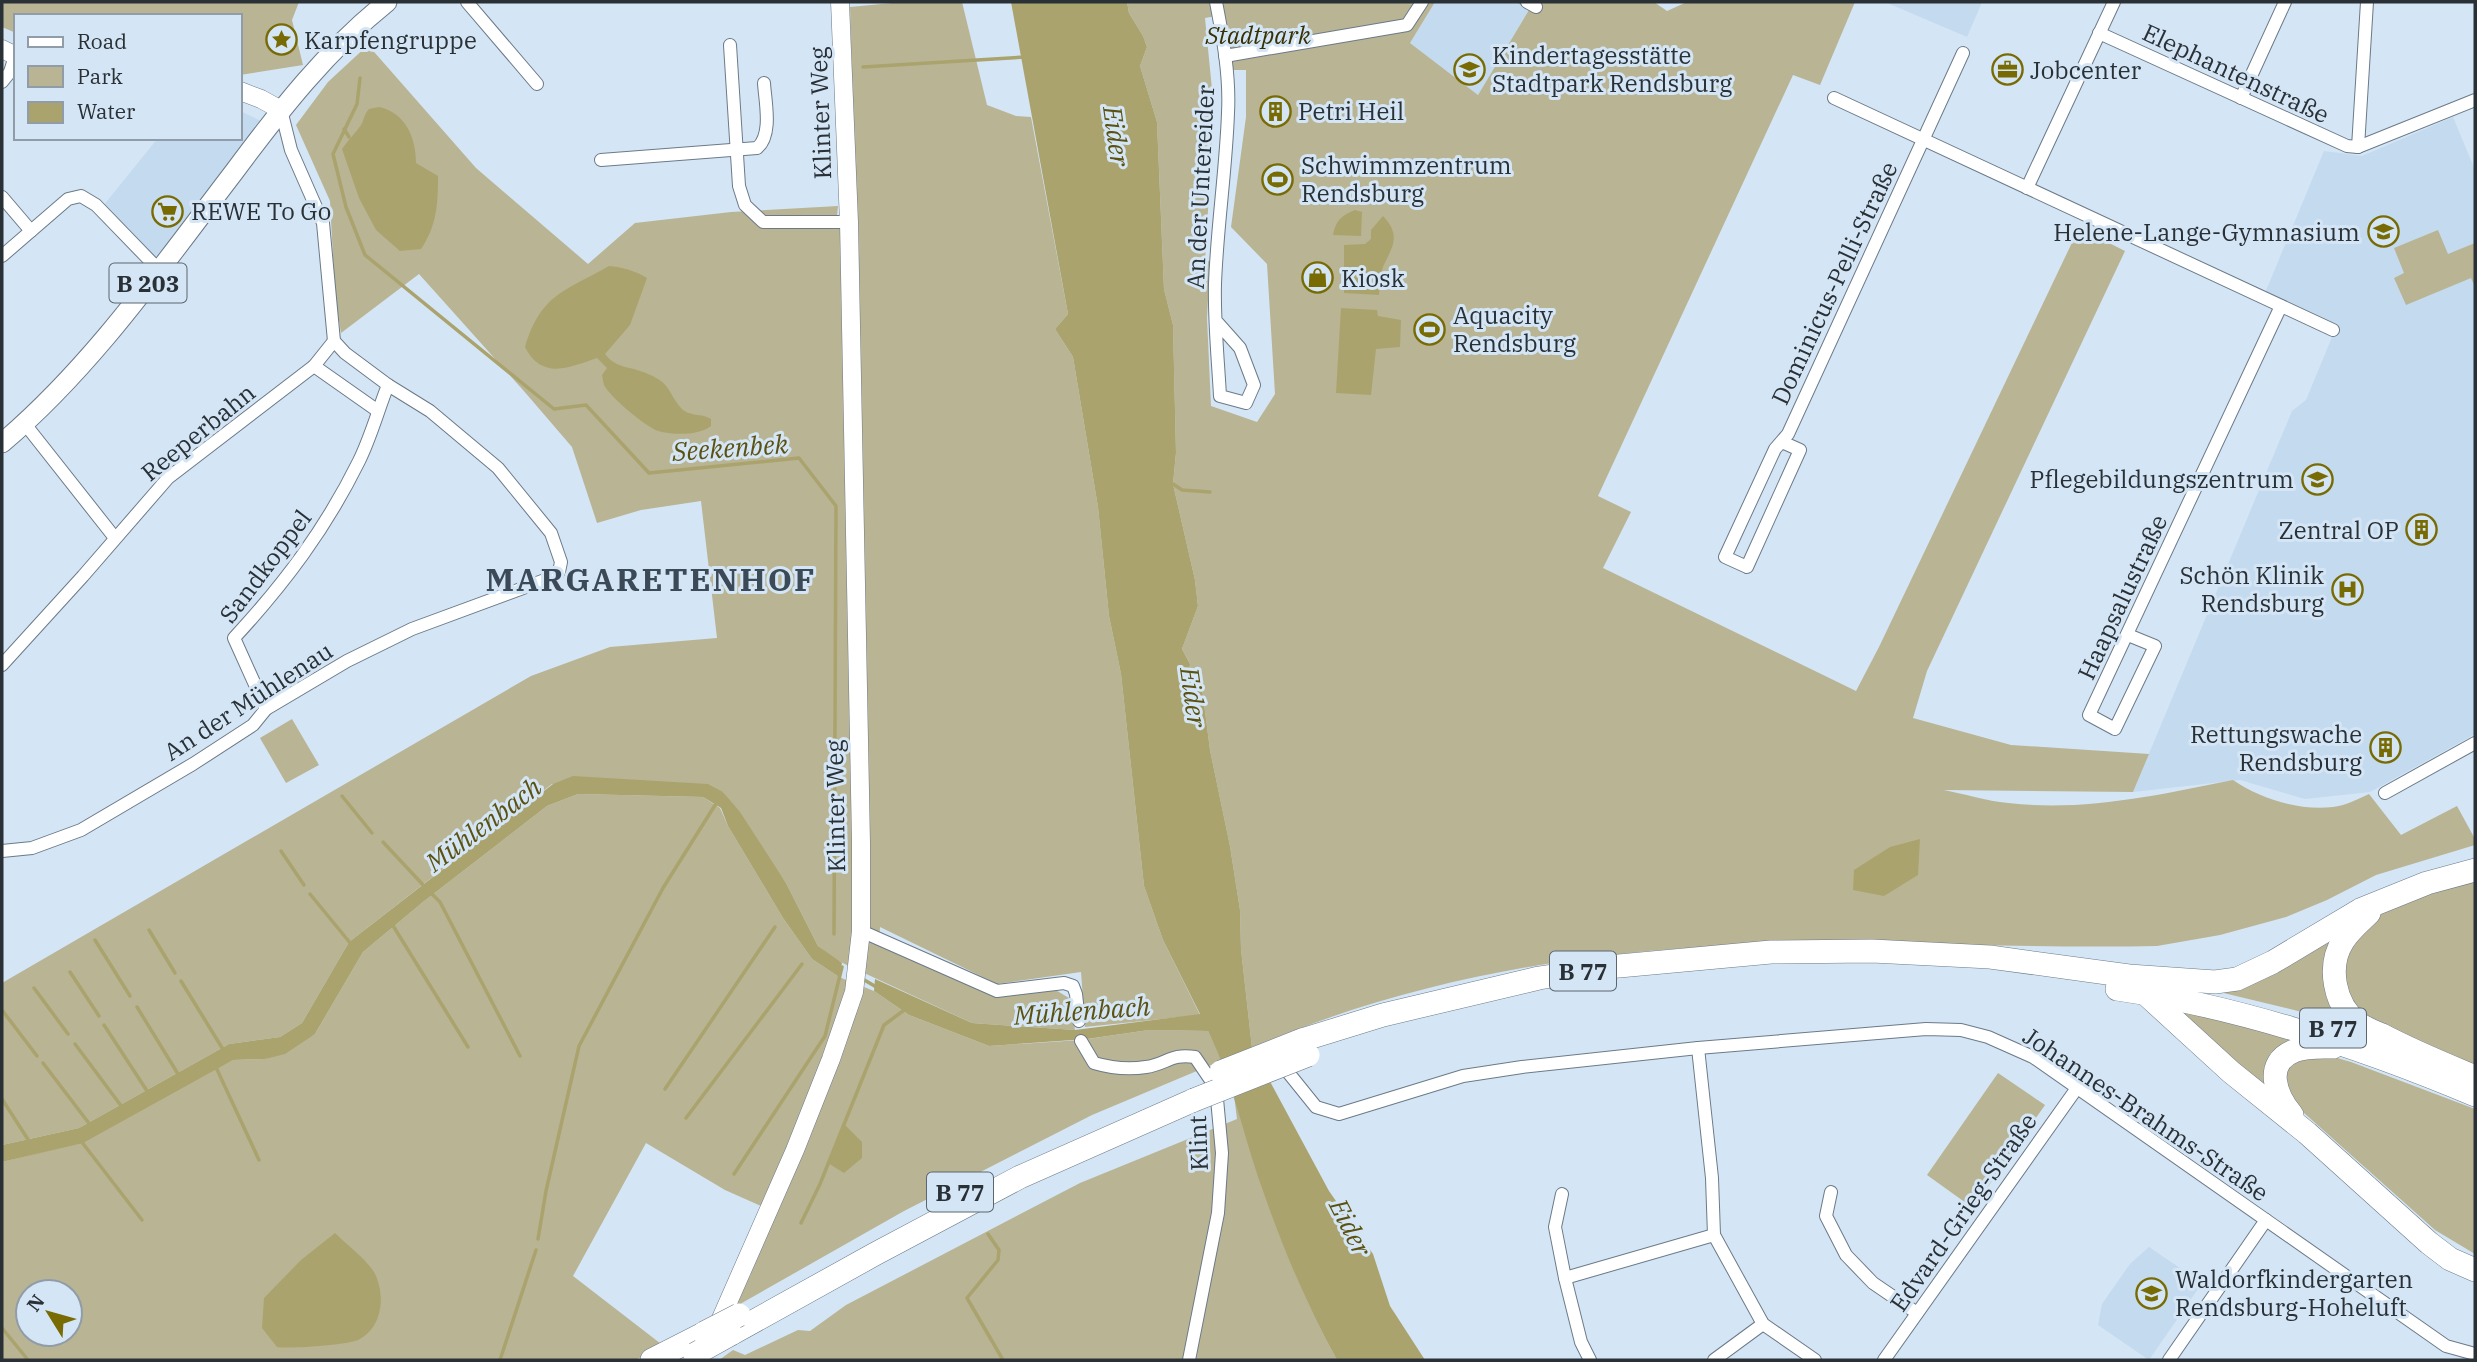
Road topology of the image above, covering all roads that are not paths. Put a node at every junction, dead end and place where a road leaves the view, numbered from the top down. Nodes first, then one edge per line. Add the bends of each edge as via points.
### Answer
1 (387, 2) edge
2 (467, 2) edge
3 (840, 2) edge
4 (1216, 2) edge
5 (1422, 2) edge
6 (2114, 2) edge
7 (2285, 2) edge
8 (2367, 2) edge
9 (2099, 33) junction
10 (730, 46) dead end
11 (1963, 53) dead end
12 (1225, 56) junction
13 (14, 61) edge
14 (2, 82) edge
15 (764, 83) dead end
16 (537, 84) dead end
17 (242, 92) edge
18 (1834, 99) dead end
19 (2241, 99) junction
20 (2475, 100) edge
21 (281, 110) junction
22 (1922, 140) junction
23 (2358, 147) junction
24 (736, 150) junction
25 (601, 160) dead end
26 (2027, 188) junction
27 (2, 197) edge
28 (849, 222) junction
29 (31, 231) junction
30 (2, 256) edge
31 (159, 270) junction
32 (2281, 306) junction
33 (1216, 321) junction
34 (2333, 330) dead end
35 (334, 341) junction
36 (314, 366) junction
37 (388, 385) junction
38 (378, 411) junction
39 (25, 424) junction
40 (1782, 442) junction
41 (2, 443) edge
42 (115, 538) junction
43 (2128, 635) junction
44 (2, 666) edge
45 (266, 709) junction
46 (2475, 743) edge
47 (2385, 793) dead end
48 (2, 851) edge
49 (2475, 870) edge
50 (2379, 904) junction
51 (861, 931) junction
52 (2136, 985) junction
53 (1079, 1021) dead end
54 (1278, 1040) dead end
55 (1082, 1041) dead end
56 (2350, 1047) junction
57 (1698, 1048) junction
58 (2412, 1051) junction
59 (2475, 1077) edge
60 (2077, 1087) junction
61 (2475, 1095) edge
62 (2307, 1133) junction
63 (1831, 1192) dead end
64 (1562, 1194) dead end
65 (2266, 1220) junction
66 (1714, 1236) junction
67 (2475, 1270) edge
68 (1565, 1278) junction
69 (1917, 1313) junction
70 (1763, 1324) junction
71 (696, 1352) edge
72 (2475, 1354) edge
73 (652, 1360) edge
74 (1189, 1360) edge
75 (1590, 1360) edge
76 (1714, 1360) edge
77 (1815, 1360) edge
78 (1884, 1360) edge
79 (2169, 1360) edge

1 - 21 main road, B 203 via 352,30
2 - 16 street
3 - 28 street, Klinter Weg
4 - 12 street, An der Untereider
5 - 12 street, An der Untereider via 1407,25
6 - 9 street
7 - 19 street
8 - 23 street
9 - 19 street, Elephantenstraße
9 - 26 street
10 - 24 street
11 - 22 street, Dominicus-Pelli-Straße
12 - 33 street, An der Untereider via 1228,112 1219,206
13 - 14 street
15 - 24 street via 765,138 757,148
17 - 21 street
18 - 22 street
19 - 23 street, Elephantenstraße
20 - 23 street
21 - 31 main road, B 203
21 - 35 street via 291,150 323,223
22 - 26 street
22 - 40 street, Dominicus-Pelli-Straße
24 - 25 street
24 - 28 street via 744,205 763,222
26 - 32 street
27 - 29 street
28 - 51 street, Klinter Weg
29 - 30 street
29 - 31 street via 68,199 81,196 96,205
31 - 39 main road, B 203 via 85,361
32 - 34 street
32 - 43 street, Haapsalustraße
33 - 33 street, An der Untereider via 1220,396 1246,403 1254,385 1240,348
35 - 36 street, Reeperbahn
35 - 37 street
36 - 38 street
36 - 42 street, Reeperbahn via 168,478
37 - 38 street, Sandkoppel
37 - 45 street, An der Mühlenau via 430,411 498,468 551,533 559,572 412,629
38 - 45 street, Sandkoppel via 360,459 317,537 279,589 234,638
39 - 41 main road, B 203
39 - 42 street
40 - 40 street, Dominicus-Pelli-Straße via 1725,556 1747,567 1800,450
42 - 44 street, Reeperbahn
43 - 43 street, Haapsalustraße via 2089,715 2115,729 2155,646
45 - 48 street, An der Mühlenau via 253,725 81,830 32,848
46 - 47 street
49 - 50 highway via 2427,883
50 - 52 highway via 2237,979
50 - 58 highway via 2342,943 2334,980 2341,1002 2357,1023
51 - 53 street via 997,991 1064,983 1073,986
51 - 71 street, Klinter Weg via 854,992 831,1059 795,1150
52 - 56 highway, B 77
52 - 58 highway, B 77 via 2254,1004
52 - 62 highway
52 - 71 highway, B 77, bridge via 1990,957 1771,952 1619,966 1513,983 1383,1014 1013,1165
54 - 57 street, Johannes-Brahms-Straße via 1287,1071 1316,1107 1339,1114 1463,1076
55 - 74 street, Klint via 1094,1063 1111,1068 1147,1067 1180,1055 1195,1057 1216,1088 1222,1153 1217,1213
56 - 61 highway, B 77
56 - 62 highway via 2292,1051 2276,1069 2278,1093
57 - 60 street, Johannes-Brahms-Straße via 1961,1030 2033,1057
57 - 66 street
58 - 59 highway, B 77
60 - 65 street, Johannes-Brahms-Straße
60 - 69 street, Edvard-Grieg-Straße
62 - 67 highway via 2428,1243
63 - 69 street via 1826,1216 1846,1255 1873,1283
64 - 68 street via 1555,1227
65 - 72 street, Johannes-Brahms-Straße via 2446,1346
65 - 79 street
66 - 68 street
66 - 70 street
68 - 75 street
69 - 78 street, Edvard-Grieg-Straße
70 - 76 street
70 - 77 street
71 - 73 highway, B 77

